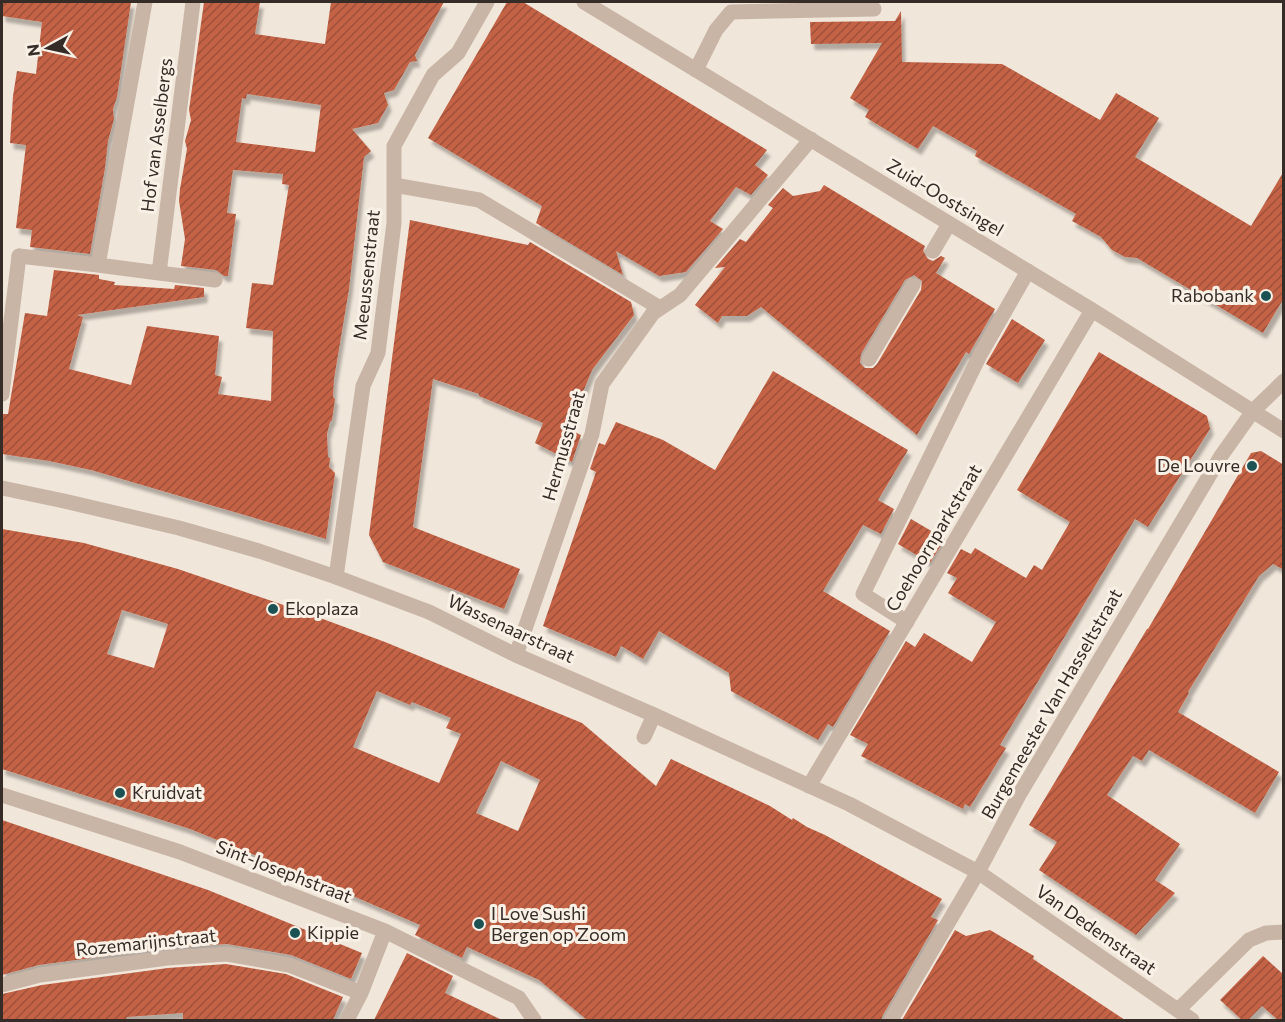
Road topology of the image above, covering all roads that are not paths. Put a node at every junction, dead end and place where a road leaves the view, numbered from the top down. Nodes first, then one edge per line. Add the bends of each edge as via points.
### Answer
1 (145, 2) edge
2 (193, 2) edge
3 (487, 2) edge
4 (584, 2) edge
5 (874, 9) dead end
6 (696, 70) junction
7 (811, 139) junction
8 (394, 185) junction
9 (949, 224) junction
10 (933, 251) dead end
11 (98, 265) junction
12 (1028, 271) junction
13 (159, 273) junction
14 (215, 280) dead end
15 (913, 285) dead end
16 (660, 308) junction
17 (1092, 310) junction
18 (869, 359) dead end
19 (1284, 381) edge
20 (2, 394) edge
21 (1253, 411) junction
22 (1284, 431) edge
23 (2, 488) edge
24 (336, 577) junction
25 (907, 622) junction
26 (516, 655) junction
27 (654, 715) junction
28 (644, 737) dead end
29 (810, 786) junction
30 (2, 795) edge
31 (978, 872) junction
32 (385, 931) junction
33 (1284, 932) edge
34 (2, 985) edge
35 (361, 993) junction
36 (1178, 1010) junction
37 (347, 1020) edge
38 (534, 1020) edge
39 (891, 1020) edge
40 (1192, 1020) edge

1 - 11 street, Hof van Asselbergs
2 - 13 street, Hof van Asselbergs
3 - 8 street, Meeussenstraat via 458,52 433,75 394,146
4 - 6 street, Zuid-Oostsingel
5 - 6 street via 731,12 716,30
6 - 7 street, Zuid-Oostsingel
7 - 9 street, Zuid-Oostsingel
7 - 16 street, Hermusstraat via 680,295
8 - 16 street via 478,200
8 - 24 street, Meeussenstraat via 394,223 378,353 363,386
9 - 10 street
9 - 12 street, Zuid-Oostsingel
11 - 13 street
11 - 20 street via 19,255
12 - 17 street, Zuid-Oostsingel
12 - 25 street via 980,355 863,594
13 - 14 street
15 - 18 street
16 - 26 street, Hermusstraat via 602,384 592,434
17 - 21 street, Zuid-Oostsingel
17 - 25 street, Coehoornparkstraat
19 - 21 street, Burgemeester Van Hasseltstraat
21 - 22 street, Zuid-Oostsingel
21 - 31 street, Burgemeester Van Hasseltstraat via 1221,456 1043,754
23 - 24 street, Wassenaarstraat via 178,528
24 - 26 street, Wassenaarstraat via 429,612
25 - 29 street, Coehoornparkstraat
26 - 27 street, Wassenaarstraat
27 - 28 street
27 - 29 street, Wassenaarstraat
29 - 31 street, Wassenaarstraat
30 - 32 street, Sint-Josephstraat via 180,852
31 - 36 street, Van Dedemstraat
31 - 39 street, Burgemeester Van Hasseltstraat
32 - 35 street
32 - 38 street, Sint-Josephstraat via 519,998
33 - 36 street via 1266,933 1249,940
34 - 35 street, Rozemarijnstraat via 40,975 227,954 289,965
35 - 37 street
36 - 40 street, Van Dedemstraat

